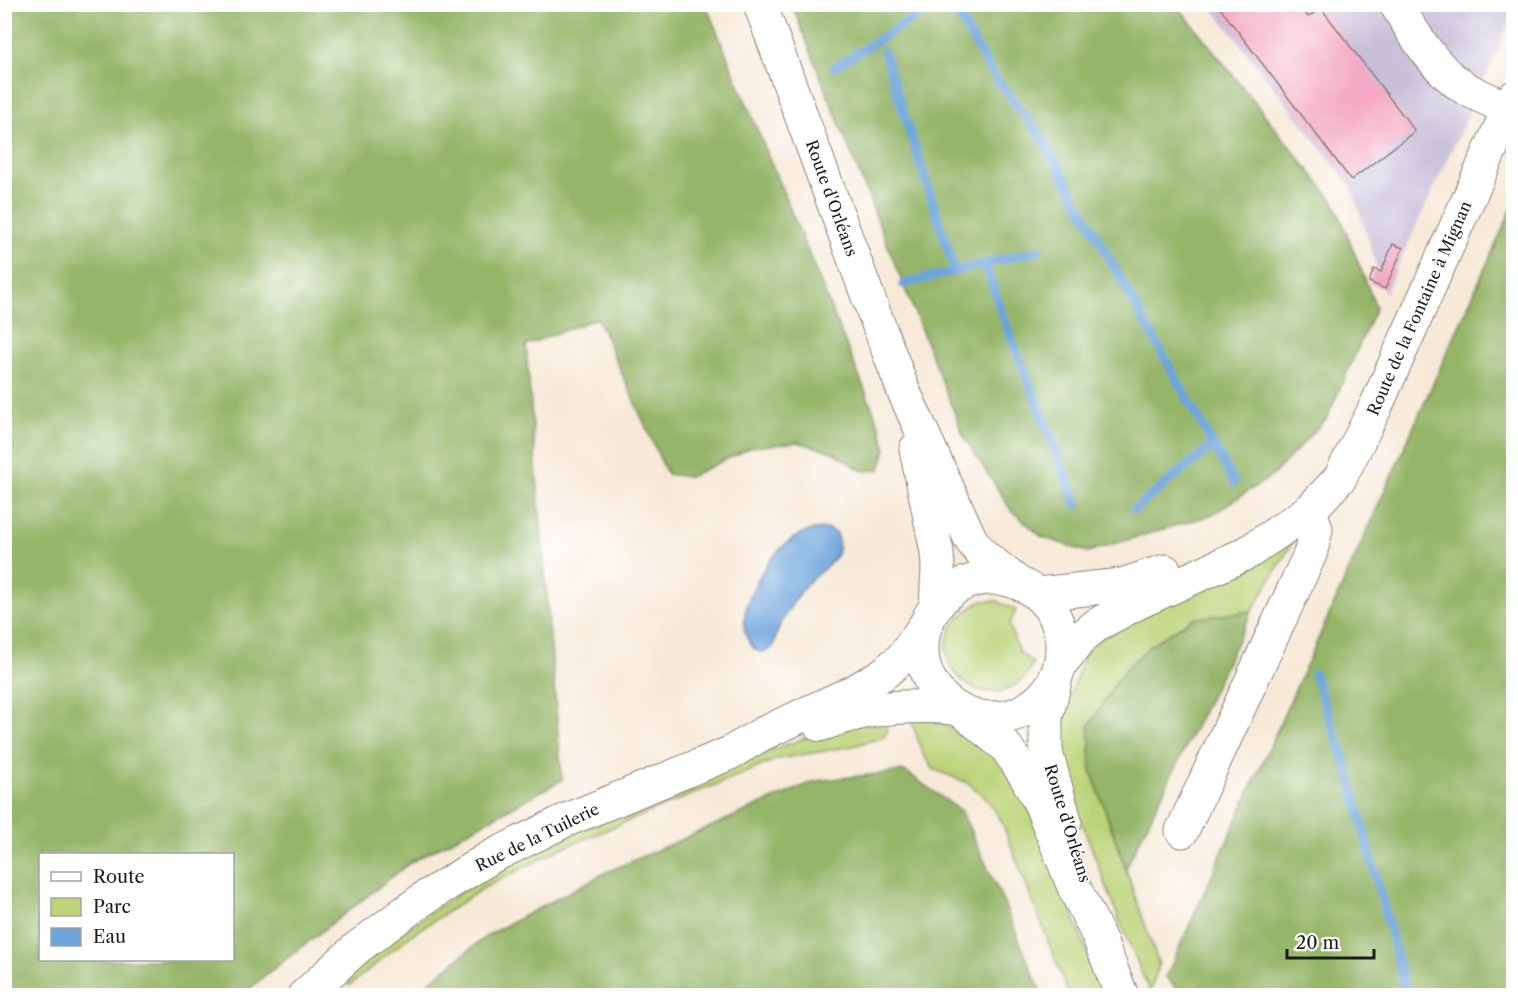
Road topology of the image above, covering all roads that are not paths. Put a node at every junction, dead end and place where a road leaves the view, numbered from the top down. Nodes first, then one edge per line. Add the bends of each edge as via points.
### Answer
1 (760, 4) edge
2 (1396, 4) edge
3 (1511, 103) edge
4 (904, 392) junction
5 (1300, 516) junction
6 (1028, 588) junction
7 (932, 614) junction
8 (1059, 670) junction
9 (961, 711) junction
10 (730, 753) junction
11 (1182, 831) dead end
12 (1097, 933) junction
13 (304, 996) edge
14 (1122, 996) edge

1 - 4 street, Route d'Orléans
2 - 3 street via 1415,35 1452,79 1466,88
3 - 5 street, Route de la Fontaine à Mignan via 1360,439 1340,478
4 - 6 street, Route d'Orléans via 971,540 984,556
4 - 7 street, Route d'Orléans via 938,552
5 - 6 street, Route de la Fontaine à Mignan via 1193,563 1122,585
5 - 8 street, Route de la Fontaine à Mignan via 1247,553 1098,624 1083,636
5 - 11 street via 1316,529 1311,552
6 - 7 street via 996,578 973,581 952,591
6 - 8 street via 1050,608 1059,625 1063,643
7 - 9 street via 923,637 925,670 938,692
7 - 10 street via 903,657 883,674
8 - 9 street via 1046,693 1018,714 984,718
8 - 12 street, Route d'Orléans via 1046,717 1046,752 1088,889
9 - 10 street via 913,705 847,715 768,745
9 - 12 street, Route d'Orléans via 993,734 1016,759 1041,805
10 - 13 street, Rue de la Tuilerie via 564,820 491,857 423,899 358,947
12 - 14 street, Route d'Orléans

